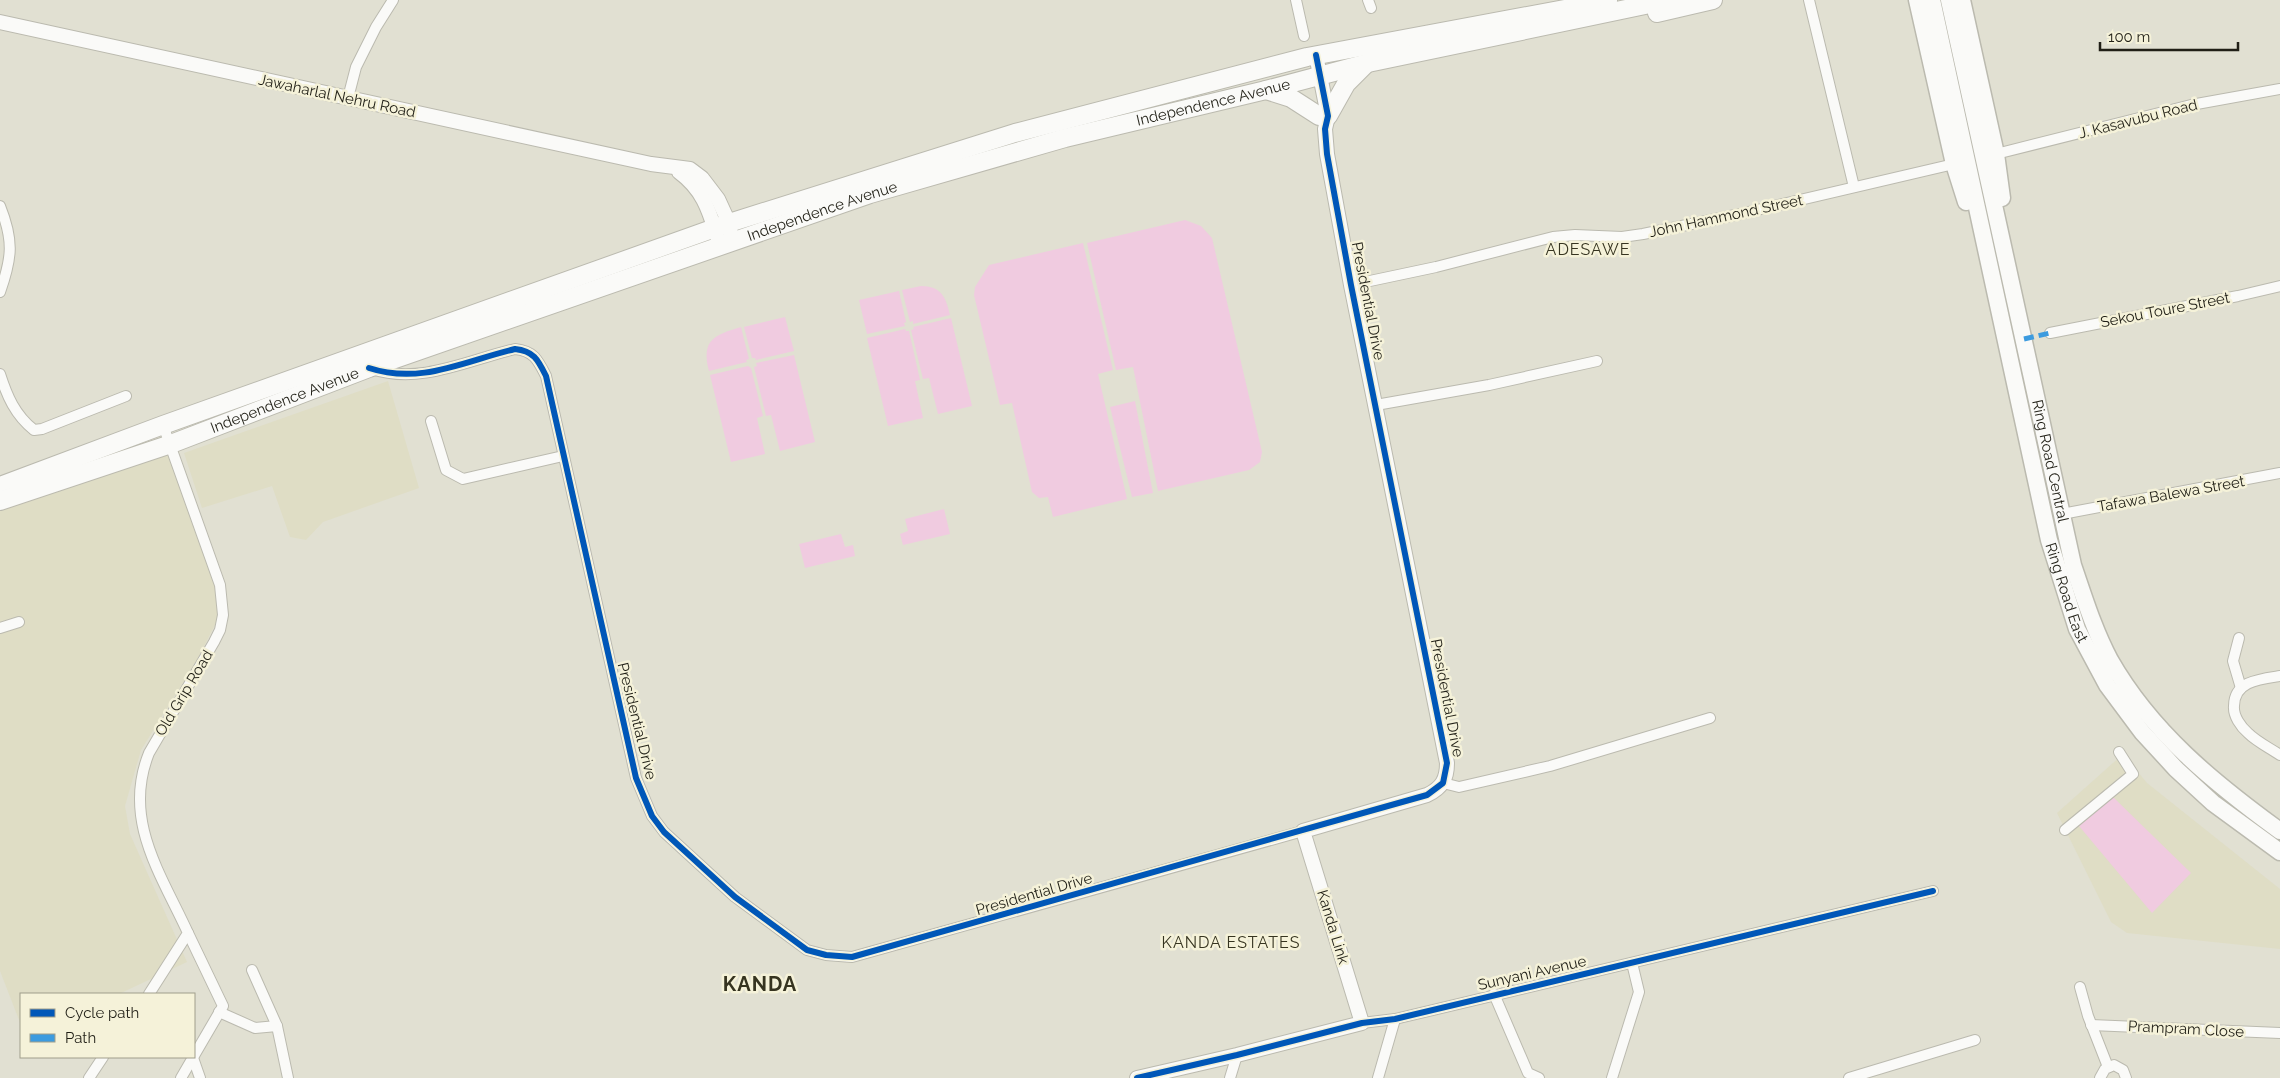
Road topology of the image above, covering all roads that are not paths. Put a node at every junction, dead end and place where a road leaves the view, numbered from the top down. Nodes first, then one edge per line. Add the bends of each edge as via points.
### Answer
1 (393, 0) edge
2 (1296, 0) edge
3 (1669, 0) edge
4 (1713, 0) edge
5 (1809, 0) edge
6 (1917, 0) edge
7 (1932, 0) edge
8 (1949, 0) edge
9 (1962, 0) edge
10 (1611, 3) edge
11 (0, 22) edge
12 (1304, 36) dead end
13 (1312, 56) junction
14 (1368, 63) junction
15 (1317, 76) junction
16 (2280, 89) edge
17 (1266, 90) junction
18 (348, 98) junction
19 (1324, 120) junction
20 (1996, 154) junction
21 (1954, 164) junction
22 (1854, 187) junction
23 (0, 206) edge
24 (721, 225) junction
25 (726, 242) junction
26 (1989, 256) junction
27 (2006, 256) junction
28 (1351, 285) junction
29 (2280, 286) edge
30 (0, 292) edge
31 (2050, 333) dead end
32 (1597, 361) dead end
33 (369, 368) junction
34 (0, 374) edge
35 (126, 396) dead end
36 (1376, 405) junction
37 (431, 421) dead end
38 (163, 425) junction
39 (2045, 436) junction
40 (2028, 440) junction
41 (171, 444) junction
42 (563, 456) junction
43 (2280, 473) edge
44 (0, 486) edge
45 (0, 501) edge
46 (2062, 514) junction
47 (20, 622) dead end
48 (0, 628) edge
49 (2239, 638) dead end
50 (2280, 676) edge
51 (2241, 688) junction
52 (1710, 718) dead end
53 (2119, 752) dead end
54 (2280, 756) edge
55 (1443, 783) junction
56 (2065, 830) dead end
57 (1303, 831) junction
58 (2280, 831) edge
59 (2280, 852) edge
60 (1933, 891) dead end
61 (187, 937) junction
62 (1632, 963) junction
63 (252, 970) dead end
64 (2080, 987) dead end
65 (150, 993) edge
66 (1494, 994) junction
67 (219, 1012) junction
68 (1395, 1019) junction
69 (1362, 1023) junction
70 (2092, 1025) junction
71 (277, 1026) junction
72 (2280, 1033) edge
73 (1975, 1040) dead end
74 (195, 1054) edge
75 (1237, 1056) junction
76 (103, 1058) edge
77 (193, 1058) joint
78 (2101, 1074) edge
79 (89, 1078) edge
80 (181, 1078) edge
81 (200, 1078) edge
82 (288, 1078) edge
83 (1137, 1078) edge
84 (1230, 1078) edge
85 (1378, 1078) edge
86 (1538, 1078) edge
87 (1612, 1078) edge
88 (1849, 1078) edge
89 (2126, 1078) edge

1 - 18 street via 356,67
2 - 12 street
3 - 10 highway, Independence Avenue
4 - 10 highway via 1656,13
5 - 22 street
6 - 21 main road
7 - 26 main road
8 - 27 main road, Ring Road Central
9 - 20 main road, Ring Road Central
10 - 13 highway, Independence Avenue
10 - 14 highway, Independence Avenue
11 - 18 street, Jawaharlal Nehru Road
13 - 15 street, Presidential Drive
13 - 24 highway, Independence Avenue via 1015,133
14 - 15 highway, Independence Avenue
14 - 19 highway via 1346,84
15 - 17 highway, Independence Avenue
15 - 19 street, Presidential Drive
16 - 20 street, J. Kasavubu Road via 2191,105
17 - 19 highway via 1291,98
17 - 25 highway, Independence Avenue via 1065,138 870,194
18 - 24 street, Jawaharlal Nehru Road via 675,169 699,190
19 - 28 street, Presidential Drive via 1326,154
20 - 27 main road, Ring Road Central
21 - 22 street, John Hammond Street
21 - 26 main road via 1965,200
22 - 28 street, John Hammond Street via 1643,234 1554,237
23 - 30 street via 7,224 11,253
24 - 25 street, Jawaharlal Nehru Road
24 - 38 highway, Independence Avenue
25 - 33 highway, Independence Avenue
26 - 40 main road, Ring Road East
27 - 39 main road, Ring Road Central
28 - 36 street, Presidential Drive
29 - 31 street, Sekou Toure Street
32 - 36 street
33 - 41 highway, Independence Avenue
33 - 42 street, Presidential Drive via 412,375 508,351 525,350 537,357 546,376
34 - 35 street via 8,399 34,430
36 - 55 street, Presidential Drive via 1447,763
37 - 42 street via 446,470 463,479
38 - 41 street, Old Grip Road
38 - 44 highway, Independence Avenue
39 - 40 main road
39 - 46 main road, Ring Road Central
40 - 59 main road, Ring Road East via 2057,569 2077,629 2107,685 2142,732 2176,769 2213,803
41 - 45 highway, Independence Avenue
41 - 61 street, Old Grip Road via 223,602 220,630 149,753 140,794 144,838
42 - 57 street, Presidential Drive via 636,778 652,816 664,832 735,897 807,950 852,958
43 - 46 street, Tafawa Balewa Street
46 - 58 main road, Ring Road Central via 2072,565 2093,624 2138,702 2198,768
47 - 48 street
49 - 51 street via 2233,661
50 - 51 street via 2256,680
51 - 54 street via 2233,710 2238,722
52 - 55 street via 1550,766 1459,787
53 - 56 street via 2132,774
55 - 57 street, Presidential Drive via 1427,794
57 - 69 street, Kanda Link
60 - 62 street, Sunyani Avenue
61 - 65 street
61 - 67 street, Old Grip Road via 223,1006
62 - 66 street, Sunyani Avenue
62 - 87 street via 1639,992
63 - 71 street
64 - 70 street
66 - 68 street, Sunyani Avenue
66 - 86 street via 1528,1073
67 - 71 street via 255,1028
67 - 74 street
68 - 69 street, Sunyani Avenue
68 - 85 street
69 - 75 street, Sunyani Avenue
70 - 72 street, Prampram Close
70 - 78 street
71 - 82 street
73 - 88 street
75 - 83 street, Sunyani Avenue
75 - 84 street
76 - 79 street
77 - 80 street
77 - 81 street
78 - 89 street via 2114,1066 2121,1068

